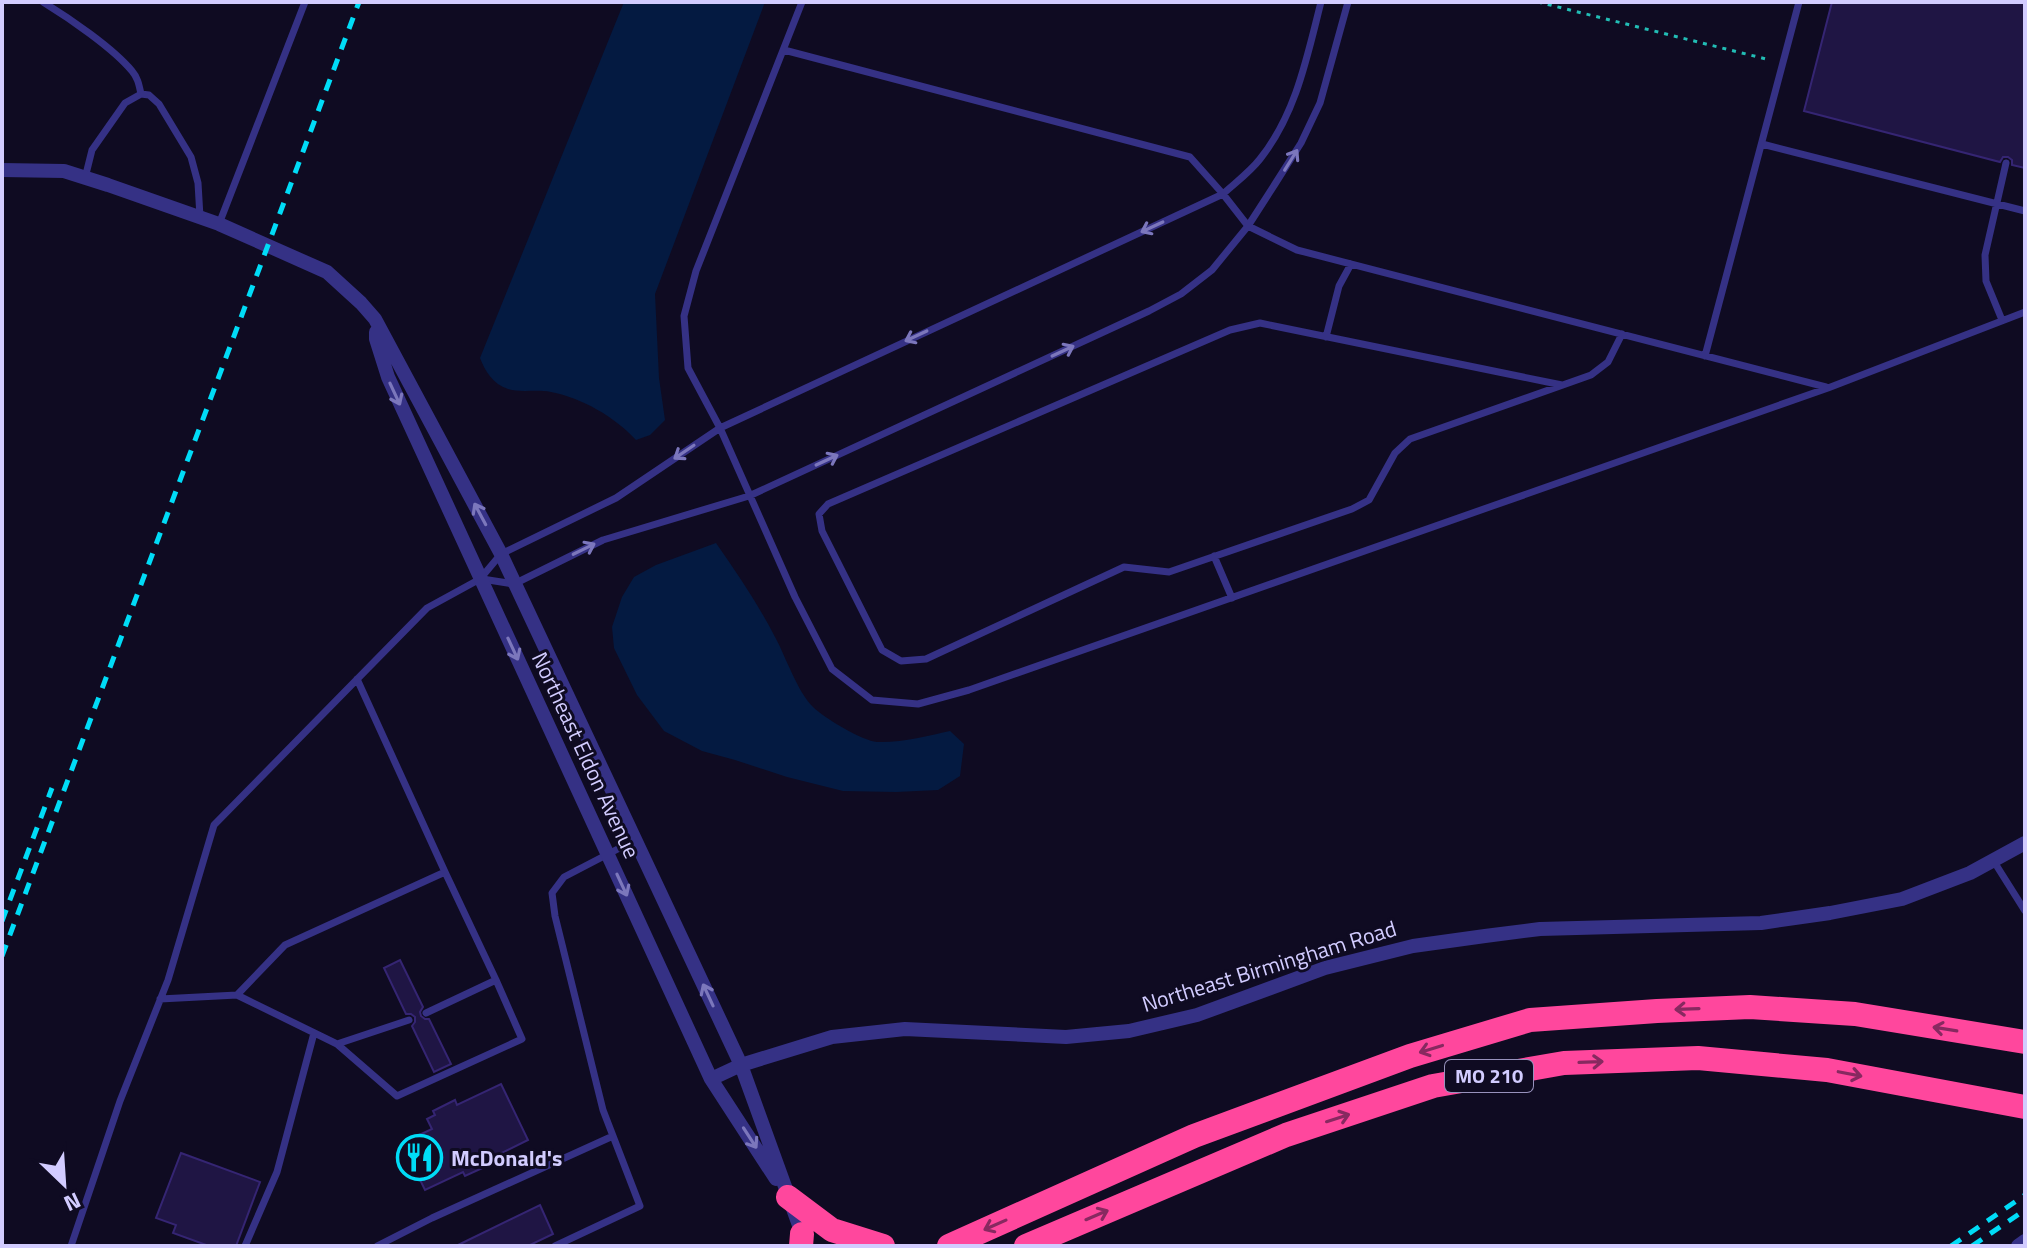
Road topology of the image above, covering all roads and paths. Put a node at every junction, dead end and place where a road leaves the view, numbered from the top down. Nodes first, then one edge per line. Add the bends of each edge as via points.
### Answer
1 (43, 2) edge
2 (305, 2) edge
3 (802, 2) edge
4 (1321, 2) edge
5 (1348, 2) edge
6 (1538, 2) edge
7 (1799, 2) edge
8 (784, 50) junction
9 (1766, 59) dead end
10 (141, 94) junction
11 (1762, 144) junction
12 (2006, 163) dead end
13 (2, 170) edge
14 (85, 178) junction
15 (1223, 194) junction
16 (1996, 204) junction
17 (2025, 211) edge
18 (200, 217) junction
19 (219, 224) junction
20 (1248, 226) junction
21 (1351, 264) junction
22 (2025, 312) edge
23 (375, 319) junction
24 (2002, 320) junction
25 (1622, 334) junction
26 (1326, 337) junction
27 (1705, 356) junction
28 (1562, 385) junction
29 (1828, 388) junction
30 (720, 428) junction
31 (749, 496) junction
32 (501, 554) junction
33 (1214, 556) junction
34 (480, 579) junction
35 (514, 584) junction
36 (1232, 598) junction
37 (357, 679) junction
38 (635, 840) junction
39 (2025, 843) edge
40 (607, 853) junction
41 (1993, 860) junction
42 (445, 872) junction
43 (2025, 911) edge
44 (496, 980) junction
45 (237, 995) junction
46 (160, 999) junction
47 (426, 1013) dead end
48 (409, 1020) dead end
49 (314, 1033) junction
50 (2024, 1042) edge
51 (337, 1044) junction
52 (741, 1065) junction
53 (711, 1079) junction
54 (2025, 1107) edge
55 (613, 1136) junction
56 (788, 1197) junction
57 (2025, 1241) edge
58 (803, 1242) edge
59 (71, 1246) edge
60 (245, 1246) edge
61 (377, 1246) edge
62 (555, 1246) edge
63 (883, 1246) edge
64 (932, 1246) edge
65 (950, 1246) edge
66 (1026, 1246) edge
67 (2018, 1246) edge

1 - 10 lane via 108,48 132,71
2 - 19 lane
3 - 8 lane
4 - 15 lane via 1294,99 1279,130 1259,161
20 -> 5 lane via 1320,103
6 - 9 path
7 - 11 lane
8 - 15 lane via 1190,157
8 - 30 lane via 696,271 684,316 688,368
10 - 14 lane via 125,103 92,150
10 - 18 lane via 159,104 191,157
11 - 16 lane
11 - 27 lane
12 - 16 lane
13 - 14 street, Northeast Eldon Avenue via 64,171
14 - 18 street, Northeast Eldon Avenue
15 - 20 lane
15 -> 30 lane
16 - 17 lane
16 - 24 lane via 1985,255 1986,281
18 - 19 street, Northeast Eldon Avenue
19 - 23 street, Northeast Eldon Avenue via 327,272
20 - 21 lane via 1297,250
31 -> 20 lane via 1181,294 1212,270
21 - 25 lane
21 - 26 lane via 1339,286
22 - 24 lane
32 -> 23 street, Northeast Eldon Avenue
23 -> 34 street, Northeast Eldon Avenue via 388,377
24 - 29 lane
25 - 27 lane
25 - 28 lane via 1608,362 1591,375
26 - 28 lane
26 - 33 lane via 1260,323 1230,330 828,504 819,514 822,531 882,650 901,661 926,659 1124,567 1169,572
27 - 29 lane
28 - 33 lane via 1410,439 1395,453 1369,500 1352,509
29 - 36 lane
30 - 31 lane
30 -> 32 lane via 616,498
35 -> 31 lane via 603,540
31 - 36 lane via 832,669 872,700 918,704 969,690
32 - 34 lane
32 - 35 street, Northeast Eldon Avenue
33 - 36 lane
34 - 35 lane
34 - 37 lane via 427,608
34 -> 40 street, Northeast Eldon Avenue
35 - 38 street, Northeast Eldon Avenue
37 - 42 lane
37 - 46 lane via 214,825
38 - 40 lane
52 -> 38 street, Northeast Eldon Avenue
39 - 41 street, Northeast Birmingham Road
40 -> 53 street, Northeast Eldon Avenue
40 - 55 lane via 564,877 552,893
41 - 43 lane
41 - 52 street, Northeast Birmingham Road via 1902,899 1830,913 1761,923 1540,929 1413,946 1325,968 1197,1015 1129,1031 1066,1037 905,1029 832,1037
42 - 44 lane
42 - 45 lane via 285,945
44 - 47 lane
44 - 51 lane via 522,1039 397,1096
45 - 46 lane
45 - 49 lane
46 - 59 lane
48 - 51 lane
49 - 51 lane
49 - 60 lane via 277,1172
50 -> 65 highway, MO 210 via 1855,1014 1750,1007 1530,1020 1410,1056 1194,1136
52 - 53 street, Northeast Birmingham Road
52 - 56 street, Northeast Eldon Avenue
53 -> 56 street, Northeast Eldon Avenue
66 -> 54 highway, MO 210 via 1286,1135 1433,1086 1564,1063 1698,1058 1827,1070
55 - 61 lane
55 - 62 lane via 640,1206
56 - 58 street, Northeast Eldon Avenue
56 - 63 highway via 832,1230
57 - 67 street
64 - 65 highway

